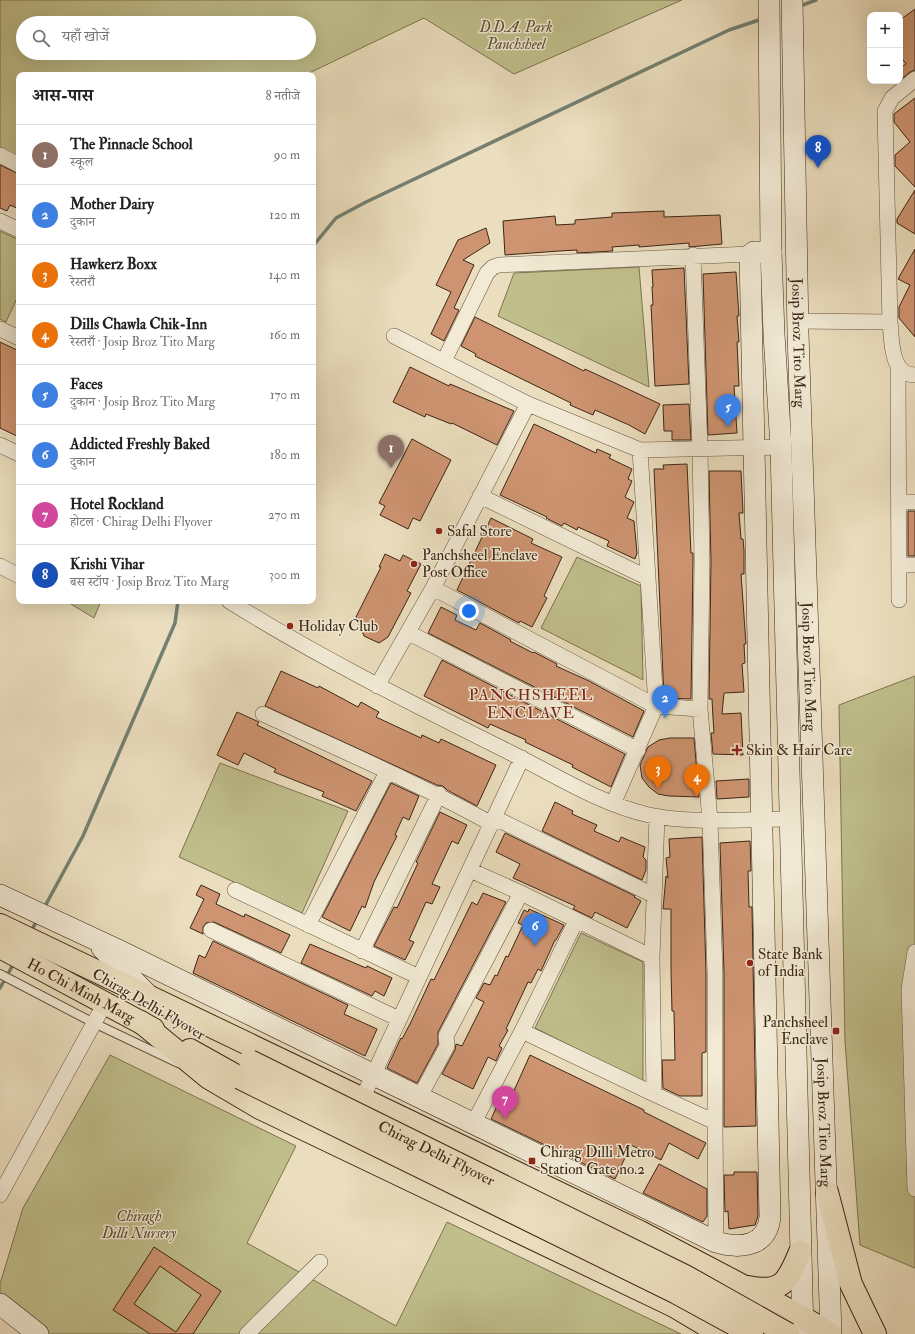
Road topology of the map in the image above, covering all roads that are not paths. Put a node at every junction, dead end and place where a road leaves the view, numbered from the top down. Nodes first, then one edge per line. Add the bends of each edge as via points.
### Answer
1 (769, 0) edge
2 (792, 0) edge
3 (915, 79) edge
4 (0, 155) edge
5 (16, 163) edge
6 (0, 221) edge
7 (16, 229) edge
8 (771, 252) junction
9 (750, 254) junction
10 (693, 255) junction
11 (797, 321) junction
12 (890, 322) junction
13 (0, 329) edge
14 (394, 336) dead end
15 (16, 337) edge
16 (444, 361) junction
17 (898, 368) junction
18 (915, 375) edge
19 (528, 404) junction
20 (0, 444) edge
21 (755, 447) junction
22 (781, 447) junction
23 (640, 450) junction
24 (700, 450) junction
25 (16, 452) edge
26 (480, 496) junction
27 (899, 502) junction
28 (915, 502) edge
29 (899, 565) junction
30 (915, 565) edge
31 (0, 566) edge
32 (16, 574) edge
33 (648, 578) junction
34 (433, 588) junction
35 (899, 600) dead end
36 (234, 604) edge
37 (409, 632) junction
38 (377, 686) junction
39 (656, 706) junction
40 (700, 709) junction
41 (264, 714) dead end
42 (638, 750) junction
43 (522, 758) junction
44 (387, 772) junction
45 (439, 794) junction
46 (613, 804) junction
47 (658, 816) junction
48 (763, 819) junction
49 (790, 819) junction
50 (710, 820) junction
51 (494, 821) junction
52 (470, 870) junction
53 (235, 890) dead end
54 (521, 893) junction
55 (0, 895) edge
56 (653, 895) junction
57 (576, 921) junction
58 (0, 925) edge
59 (308, 925) junction
60 (211, 930) dead end
61 (95, 941) junction
62 (0, 947) edge
63 (362, 951) junction
64 (915, 952) edge
65 (652, 957) junction
66 (87, 968) junction
67 (0, 974) edge
68 (419, 977) junction
69 (150, 997) junction
70 (105, 1003) junction
71 (399, 1019) junction
72 (141, 1022) junction
73 (94, 1023) junction
74 (522, 1031) junction
75 (245, 1070) junction
76 (373, 1075) junction
77 (209, 1078) junction
78 (654, 1094) junction
79 (419, 1098) junction
80 (362, 1099) junction
81 (715, 1122) junction
82 (473, 1124) junction
83 (534, 1182) junction
84 (915, 1189) edge
85 (827, 1192) junction
86 (0, 1196) edge
87 (510, 1229) junction
88 (716, 1242) junction
89 (800, 1252) junction
90 (320, 1262) dead end
91 (743, 1286) junction
92 (0, 1304) edge
93 (802, 1326) edge
94 (38, 1334) edge
95 (247, 1334) edge
96 (721, 1334) edge
97 (752, 1334) edge
98 (788, 1334) edge
99 (831, 1334) edge
100 (875, 1334) edge

1 - 8 main road, Josip Broz Tito Marg
2 - 11 main road, Josip Broz Tito Marg
3 - 12 street via 892,98 886,111
4 - 5 street
6 - 7 street
8 - 9 main road
8 - 22 main road, Josip Broz Tito Marg
9 - 10 street
9 - 21 main road
10 - 16 street via 499,264 487,272
10 - 24 street
11 - 12 street
11 - 85 main road, Josip Broz Tito Marg
12 - 17 street via 894,357
13 - 15 street
14 - 16 street
16 - 19 street
17 - 18 street
17 - 27 street
19 - 23 street
19 - 26 street
20 - 25 street
21 - 22 street
21 - 24 street
21 - 48 main road
22 - 49 main road, Josip Broz Tito Marg
23 - 24 street
23 - 33 street
24 - 40 street
26 - 33 street
26 - 34 street
27 - 28 street
27 - 29 street
29 - 30 street
29 - 35 street
31 - 32 street
33 - 39 street
34 - 37 street
34 - 39 street
36 - 38 street via 282,634
37 - 38 street
37 - 42 street
38 - 43 street
39 - 40 street
39 - 42 street
40 - 50 street
41 - 44 street
42 - 46 street
43 - 46 street
43 - 51 street
44 - 45 street
44 - 59 street
45 - 51 street
45 - 63 street
46 - 47 street
47 - 50 street
47 - 56 street
48 - 49 street
48 - 50 street
48 - 88 main road via 770,1224 759,1240 750,1244 727,1245
49 - 89 main road, Josip Broz Tito Marg
50 - 81 street via 715,973
51 - 52 street
51 - 56 street
52 - 54 street
52 - 68 street
53 - 59 street
54 - 57 street
54 - 79 street via 446,1036 447,1046
55 - 61 main road
56 - 65 street
57 - 65 street
57 - 74 street
58 - 66 main road, Ho Chi Minh Marg
59 - 63 street
60 - 71 street
61 - 69 main road
61 - 76 main road
62 - 70 main road, Ho Chi Minh Marg
63 - 68 street
64 - 84 street via 909,989
65 - 78 street
66 - 69 main road
66 - 75 main road, Chirag Delhi Flyover
67 - 73 lane
68 - 71 street
69 - 80 main road
70 - 72 main road, Ho Chi Minh Marg
70 - 73 street
71 - 76 street
72 - 75 main road, Chirag Delhi Flyover
72 - 77 main road
73 - 77 lane
73 - 86 street
74 - 78 street
74 - 82 street
75 - 97 main road, Chirag Delhi Flyover, bridge
75 - 98 main road, Chirag Delhi Flyover, bridge via 685,1276
76 - 79 main road
76 - 80 street
77 - 87 main road via 260,1108
78 - 81 street
79 - 82 main road
80 - 83 main road
81 - 88 street
82 - 88 main road
83 - 87 main road
83 - 91 main road via 640,1232
85 - 99 main road, Josip Broz Tito Marg
85 - 100 main road via 851,1284
87 - 96 main road via 674,1306
89 - 91 main road via 789,1278 778,1286 764,1290
89 - 93 main road, Josip Broz Tito Marg
90 - 95 street
91 - 93 main road
92 - 94 main road
93 - 99 main road

